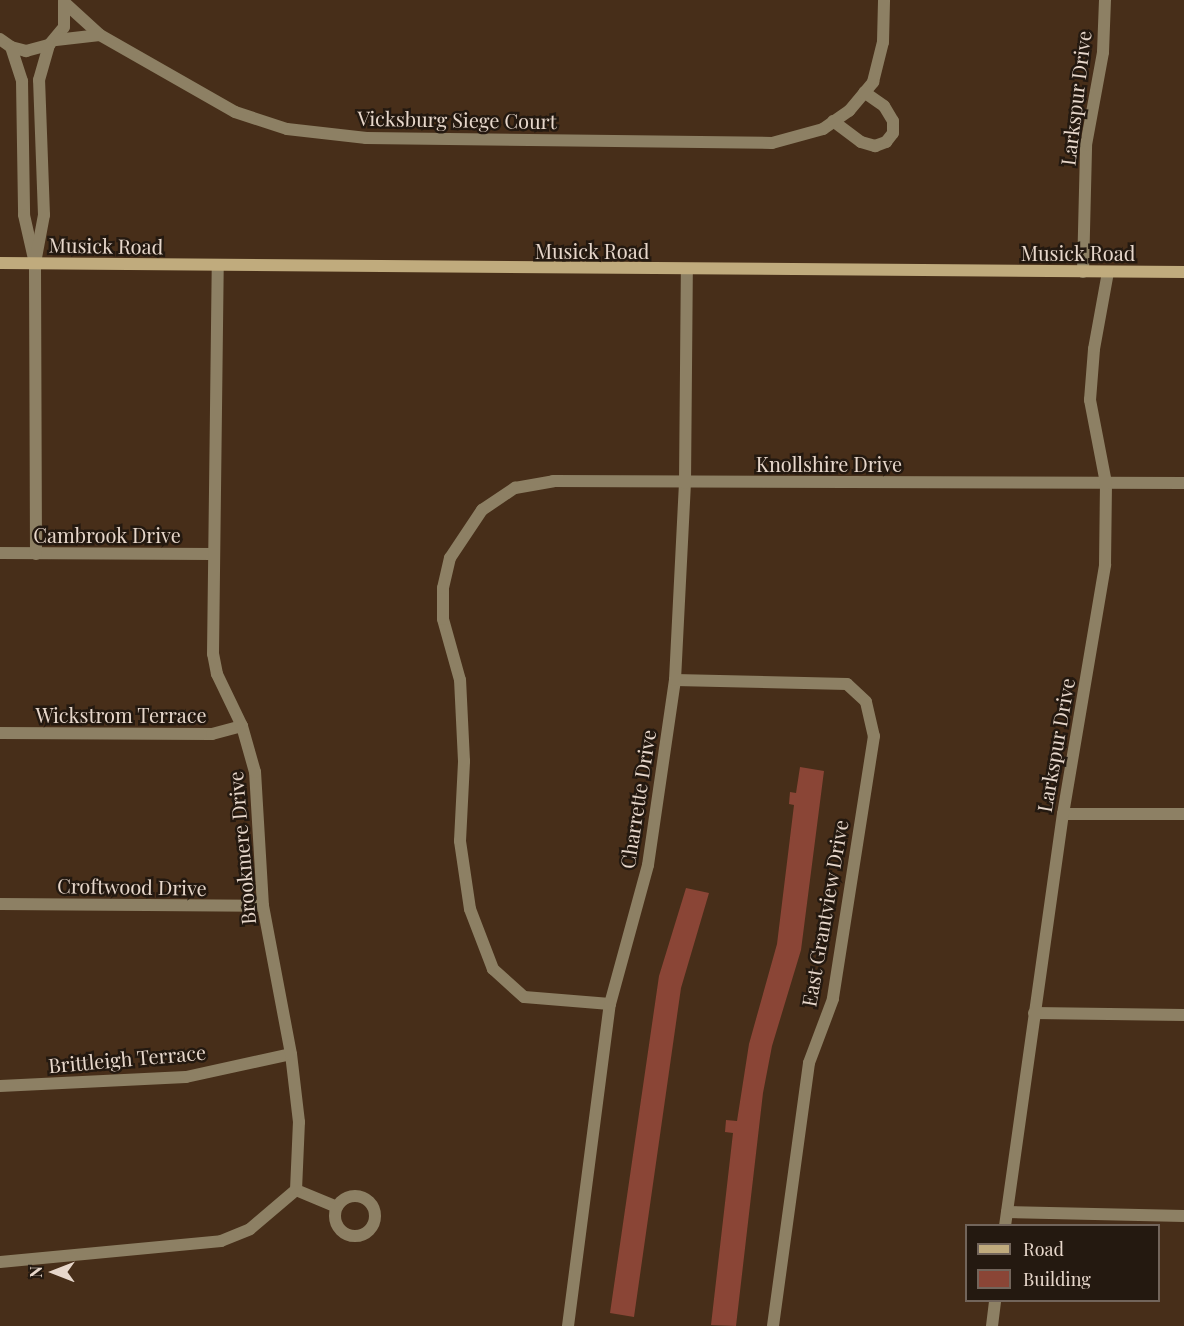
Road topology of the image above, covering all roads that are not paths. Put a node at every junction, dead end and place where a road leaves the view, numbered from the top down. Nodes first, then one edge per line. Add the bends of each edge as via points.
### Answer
1 (884, 0) edge
2 (1105, 0) edge
3 (65, 2) edge
4 (100, 35) junction
5 (0, 39) edge
6 (52, 43) junction
7 (11, 48) junction
8 (864, 92) junction
9 (833, 122) junction
10 (0, 263) edge
11 (35, 263) junction
12 (218, 267) junction
13 (687, 271) junction
14 (1083, 272) junction
15 (1108, 272) junction
16 (1184, 272) edge
17 (685, 483) junction
18 (1106, 483) junction
19 (1184, 483) edge
20 (0, 553) edge
21 (36, 554) junction
22 (214, 554) junction
23 (675, 680) junction
24 (242, 726) junction
25 (0, 733) edge
26 (1063, 814) junction
27 (1184, 814) edge
28 (0, 904) edge
29 (263, 906) junction
30 (610, 1004) junction
31 (1034, 1013) junction
32 (1184, 1015) edge
33 (291, 1054) junction
34 (0, 1086) edge
35 (296, 1190) junction
36 (337, 1207) dead end
37 (1007, 1212) junction
38 (1184, 1216) edge
39 (1005, 1224) edge
40 (0, 1262) edge
41 (996, 1302) edge
42 (567, 1326) edge
43 (773, 1326) edge
44 (992, 1326) edge

1 - 8 street, Vicksburg Siege Court via 883,42 873,82
2 - 14 street, Larkspur Drive via 1103,52 1086,145
3 - 4 street, Vicksburg Siege Court
3 - 6 street via 66,19
4 - 6 street
4 - 9 street, Vicksburg Siege Court via 235,112 287,129 366,138 772,143 800,138
5 - 7 street
6 - 7 street via 34,51
6 - 11 street via 39,80 44,215
7 - 11 street via 22,81 24,215
8 - 9 street, Vicksburg Siege Court
8 - 9 street via 884,106 893,121 893,133 886,142 875,146 861,142
10 - 11 street, Musick Road
11 - 12 street, Musick Road
11 - 21 street
12 - 13 street, Musick Road
12 - 22 street, Brookmere Drive
13 - 14 street, Musick Road
13 - 17 street, Charrette Drive
14 - 15 street, Musick Road
15 - 16 street, Musick Road
15 - 18 street, Larkspur Drive via 1094,349 1090,400
17 - 18 street, Knollshire Drive
17 - 23 street, Charrette Drive
17 - 30 street, Knollshire Drive via 553,480 516,489 482,510 450,558 443,588 443,619 460,680 464,761 460,841 470,909 493,969 524,997
18 - 19 street, Knollshire Drive
18 - 26 street, Larkspur Drive via 1105,565
20 - 21 street, Cambrook Drive
21 - 22 street, Cambrook Drive
22 - 24 street, Brookmere Drive via 213,654 217,674
23 - 30 street, Charrette Drive via 648,865
23 - 43 street, East Grantview Drive via 847,684 866,702 874,736 833,999 808,1063
24 - 25 street, Wickstrom Terrace via 212,734
24 - 29 street, Brookmere Drive via 255,772
26 - 27 street
26 - 31 street, Larkspur Drive
28 - 29 street, Croftwood Drive
29 - 33 street, Brookmere Drive
30 - 42 street, Charrette Drive
31 - 32 street
31 - 37 street, Larkspur Drive
33 - 34 street, Brittleigh Terrace via 186,1077
33 - 35 street, Brookmere Drive via 299,1122
35 - 36 street
35 - 40 street via 250,1229 221,1241
37 - 38 street
37 - 39 street, Larkspur Drive
41 - 44 street

